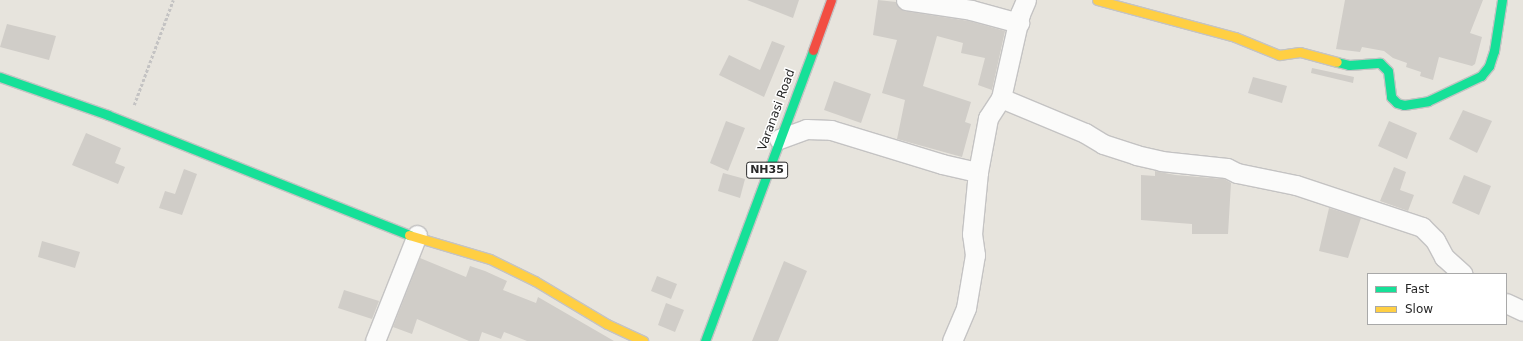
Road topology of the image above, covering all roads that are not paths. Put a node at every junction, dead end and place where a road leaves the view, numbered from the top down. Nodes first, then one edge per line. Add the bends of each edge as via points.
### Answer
1 (831, 0) edge
2 (906, 0) edge
3 (1026, 0) edge
4 (1097, 0) edge
5 (1502, 0) edge
6 (1020, 23) junction
7 (0, 77) edge
8 (1001, 98) junction
9 (779, 139) junction
10 (978, 172) junction
11 (417, 235) junction
12 (1462, 273) edge
13 (1507, 303) edge
14 (1523, 311) edge
15 (375, 341) edge
16 (643, 341) edge
17 (705, 341) edge
18 (952, 341) edge

1 - 9 main road, Varanasi Road / NH35
2 - 6 street via 971,10
3 - 6 street via 1020,14
4 - 5 main road via 1235,37 1279,55 1300,52 1349,65 1380,63 1388,71 1391,97 1404,105 1428,100 1480,76 1489,66 1494,51
6 - 8 street
7 - 11 main road via 127,123 402,232
8 - 10 street via 988,118
8 - 12 street via 1085,133 1103,144 1136,155 1161,161 1227,168 1236,174 1296,185 1422,227 1435,240 1444,257
9 - 10 street via 806,129 831,130 942,164
9 - 17 main road, Varanasi Road / NH35
10 - 18 street via 972,234 975,255 966,308
11 - 15 street
11 - 16 main road via 514,270 607,324
13 - 14 street

